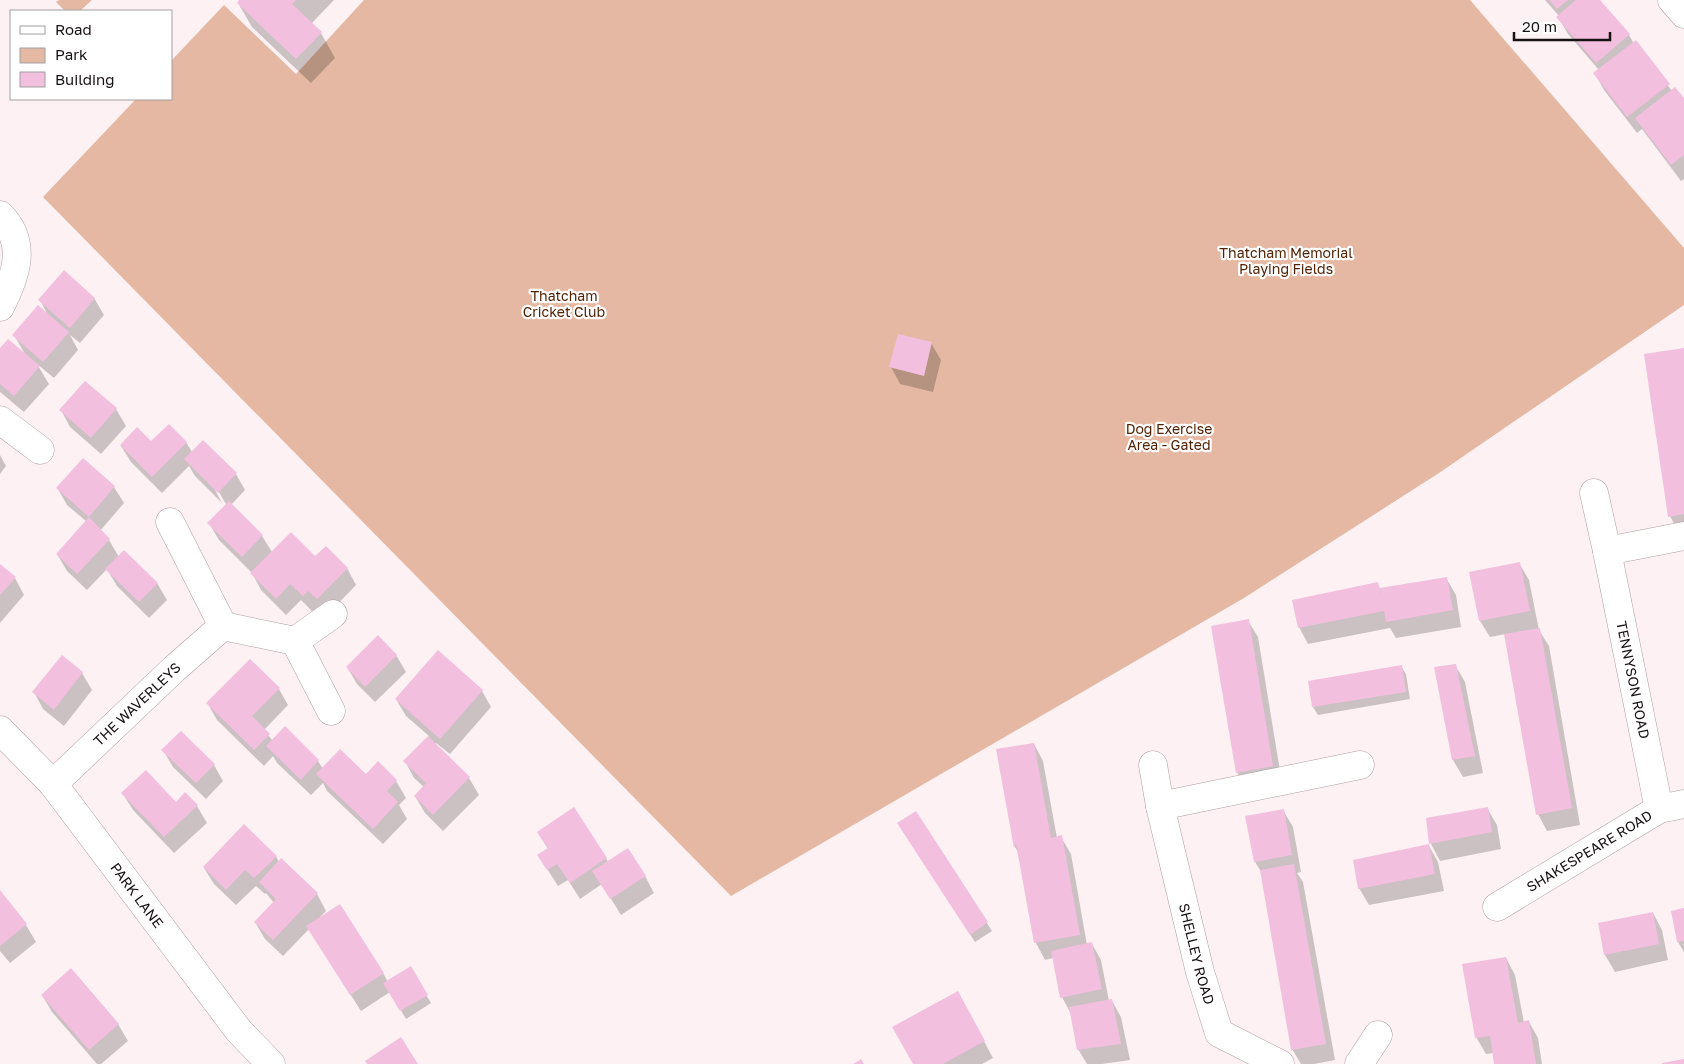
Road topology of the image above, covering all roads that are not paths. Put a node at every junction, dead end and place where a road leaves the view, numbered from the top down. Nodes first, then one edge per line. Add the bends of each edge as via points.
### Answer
1 (1672, 0) edge
2 (1684, 14) edge
3 (0, 215) edge
4 (0, 307) edge
5 (0, 420) edge
6 (40, 450) dead end
7 (1594, 492) dead end
8 (170, 522) dead end
9 (1684, 536) edge
10 (1607, 551) junction
11 (333, 614) dead end
12 (224, 626) junction
13 (295, 641) junction
14 (331, 711) dead end
15 (0, 730) edge
16 (1153, 765) dead end
17 (1360, 766) dead end
18 (53, 784) junction
19 (1160, 806) junction
20 (1672, 807) edge
21 (1497, 906) dead end
22 (1378, 1035) dead end
23 (271, 1064) edge
24 (1280, 1064) edge
25 (1359, 1064) edge

1 - 2 street
3 - 4 street via 14,233 17,250 15,270
5 - 6 street
7 - 10 street, TENNYSON ROAD
8 - 12 street
9 - 10 street
10 - 20 street, TENNYSON ROAD
11 - 13 street
12 - 13 street
12 - 18 street, THE WAVERLEYS
13 - 14 street
15 - 18 street, PARK LANE
16 - 19 street, SHELLEY ROAD
17 - 19 street
18 - 23 street, PARK LANE via 239,1031
19 - 24 street, SHELLEY ROAD via 1200,972 1219,1033
20 - 21 street, SHAKESPEARE ROAD
22 - 25 street

